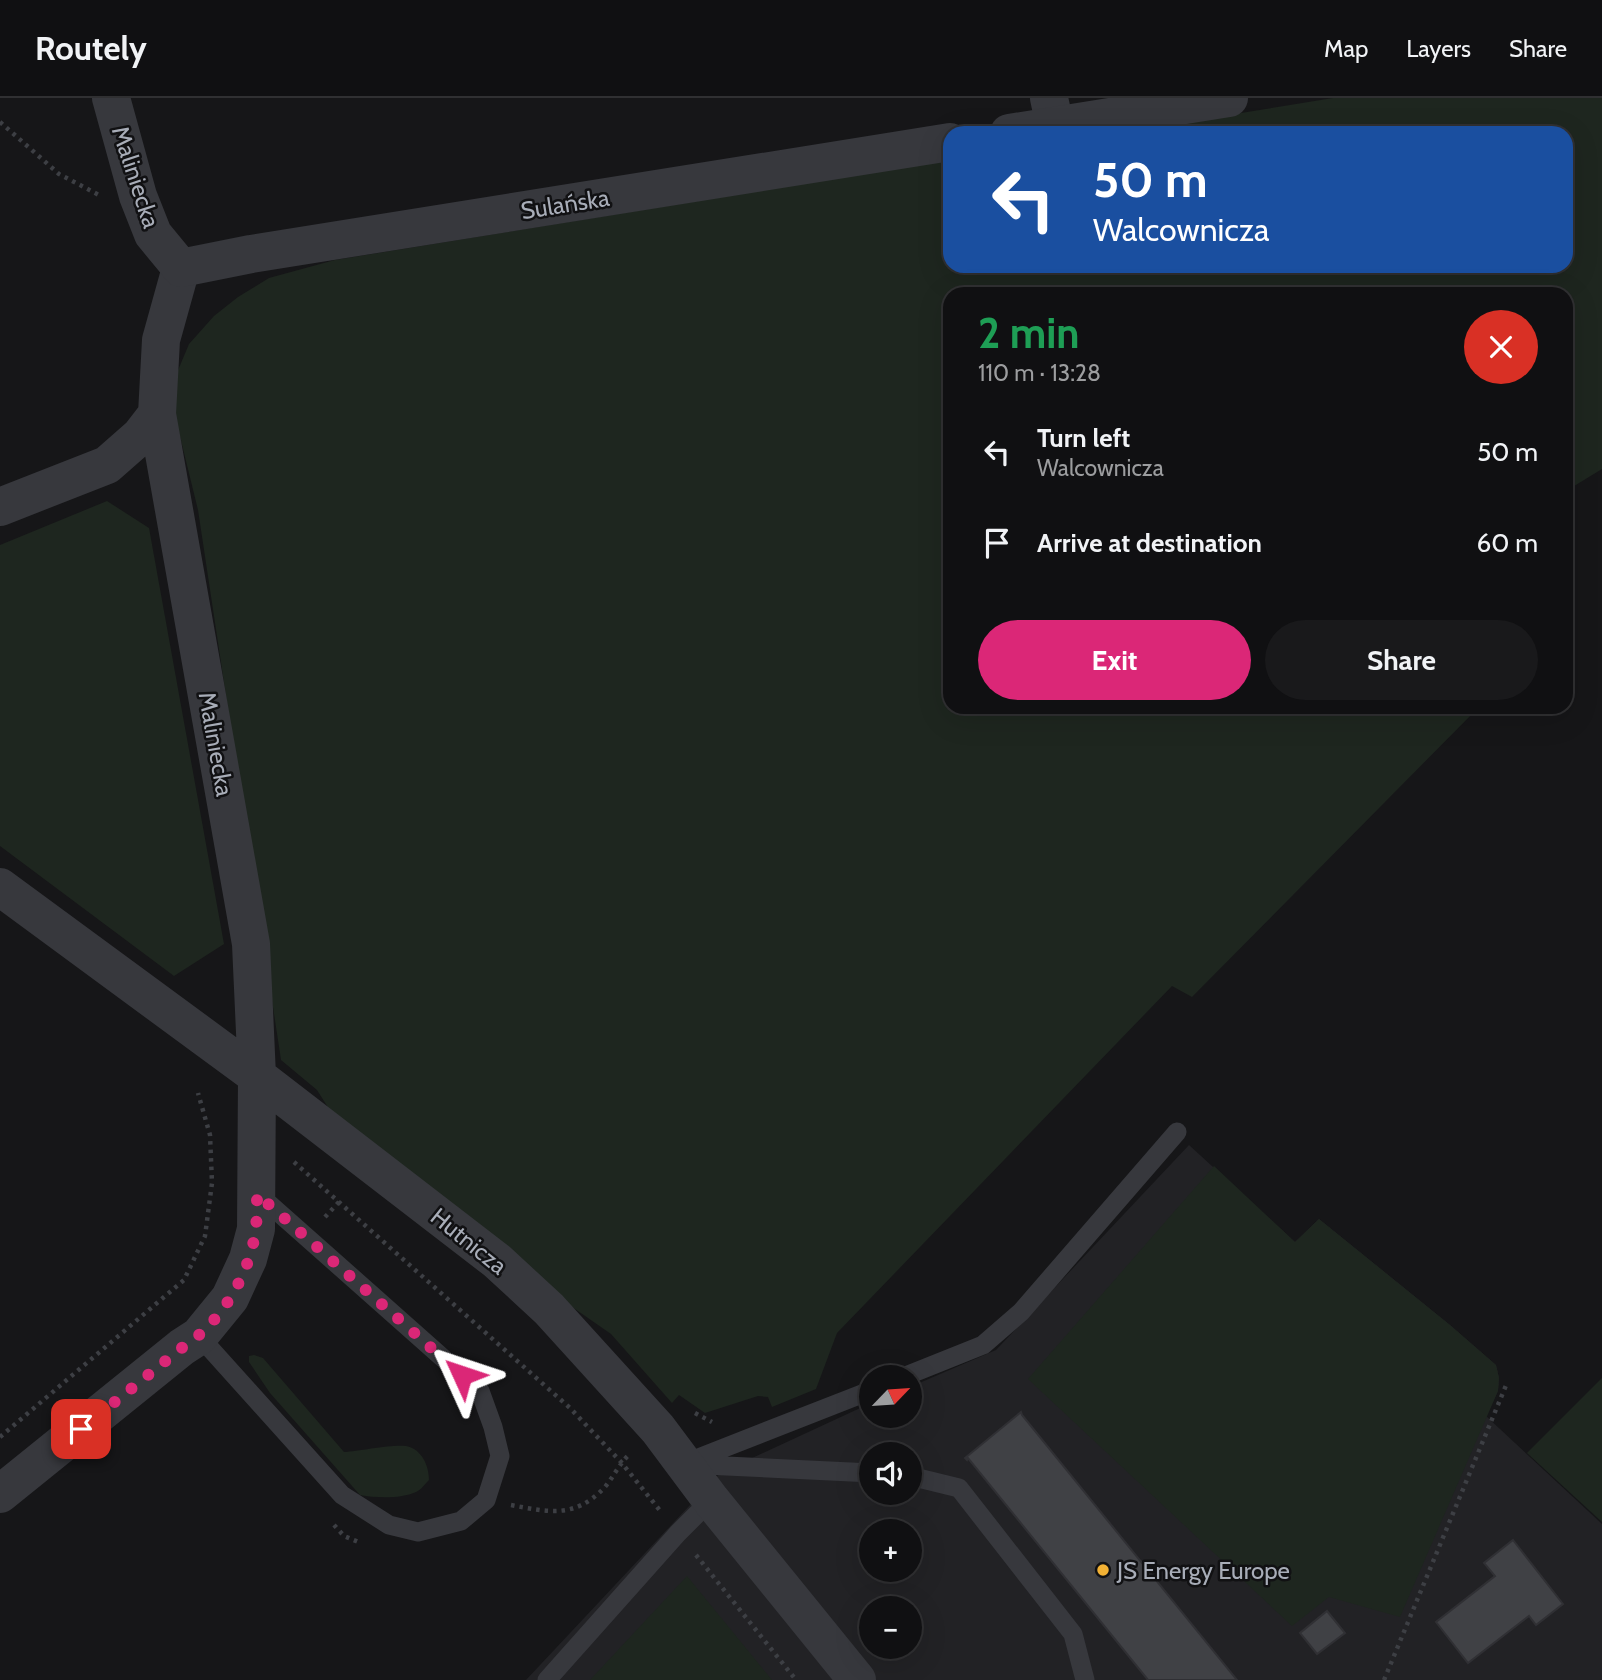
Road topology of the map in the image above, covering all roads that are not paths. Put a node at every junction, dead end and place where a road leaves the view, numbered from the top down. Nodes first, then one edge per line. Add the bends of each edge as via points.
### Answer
1 (111, 98) edge
2 (1229, 98) edge
3 (1052, 112) edge
4 (1023, 126) edge
5 (943, 143) edge
6 (181, 268) junction
7 (157, 414) junction
8 (0, 507) edge
9 (0, 887) edge
10 (257, 1076) junction
11 (1177, 1132) dead end
12 (257, 1194) junction
13 (200, 1336) junction
14 (922, 1369) edge
15 (859, 1395) edge
16 (683, 1464) junction
17 (859, 1471) edge
18 (922, 1479) edge
19 (0, 1494) edge
20 (711, 1500) junction
21 (547, 1680) edge
22 (857, 1680) edge
23 (1085, 1680) edge

1 - 6 street, Maliniecka via 153,234
2 - 3 street
3 - 4 street
5 - 6 street, Sulańska
6 - 7 street, Maliniecka via 161,340
7 - 8 street via 107,465
7 - 10 street, Maliniecka via 251,944
9 - 10 street, Hutnicza
10 - 12 street, Maliniecka
10 - 16 street, Hutnicza via 506,1269 598,1361
11 - 14 lane via 1021,1312 983,1345
12 - 13 street, Maliniecka via 256,1229 248,1259 230,1298
12 - 13 lane via 480,1391 500,1456 486,1500 461,1521 418,1532 389,1525 342,1495
13 - 19 street, Maliniecka
15 - 16 lane
16 - 17 lane
16 - 20 street, Hutnicza
18 - 23 lane via 959,1488 1073,1634
20 - 21 lane
20 - 22 street, Hutnicza

